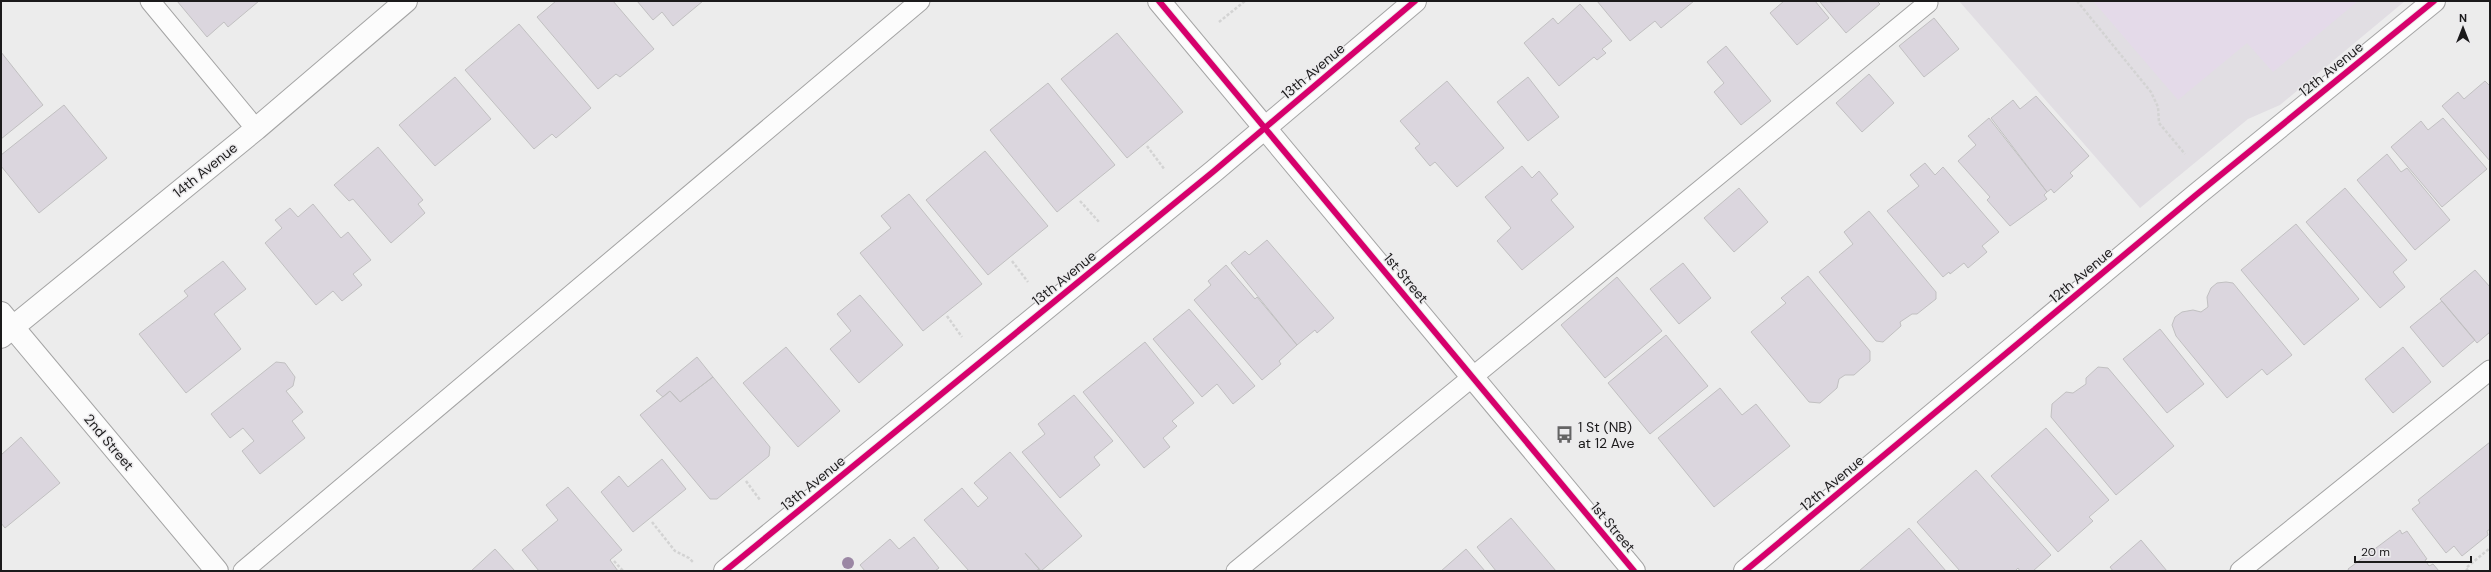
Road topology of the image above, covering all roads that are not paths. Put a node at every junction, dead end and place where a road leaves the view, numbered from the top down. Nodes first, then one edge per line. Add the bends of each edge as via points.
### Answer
1 (150, 1) edge
2 (406, 1) edge
3 (920, 1) edge
4 (1159, 1) edge
5 (1415, 1) edge
6 (2434, 1) edge
7 (1928, 3) dead end
8 (1265, 127) junction
9 (256, 128) junction
10 (5, 325) edge
11 (2490, 370) edge
12 (1473, 377) junction
13 (217, 571) edge
14 (243, 571) edge
15 (725, 571) edge
16 (1236, 571) edge
17 (1634, 571) edge
18 (1745, 571) edge
19 (2240, 571) edge

1 - 9 lane
2 - 9 street, 14th Avenue
3 - 14 lane
4 - 8 street, 1st Street
5 - 8 street, 13th Avenue
6 - 18 street, 12th Avenue via 2196,195
7 - 12 lane
8 - 12 street, 1st Street
8 - 15 street, 13th Avenue
9 - 10 street, 14th Avenue
10 - 13 street, 2nd Street
11 - 19 lane
12 - 16 lane
12 - 17 street, 1st Street

